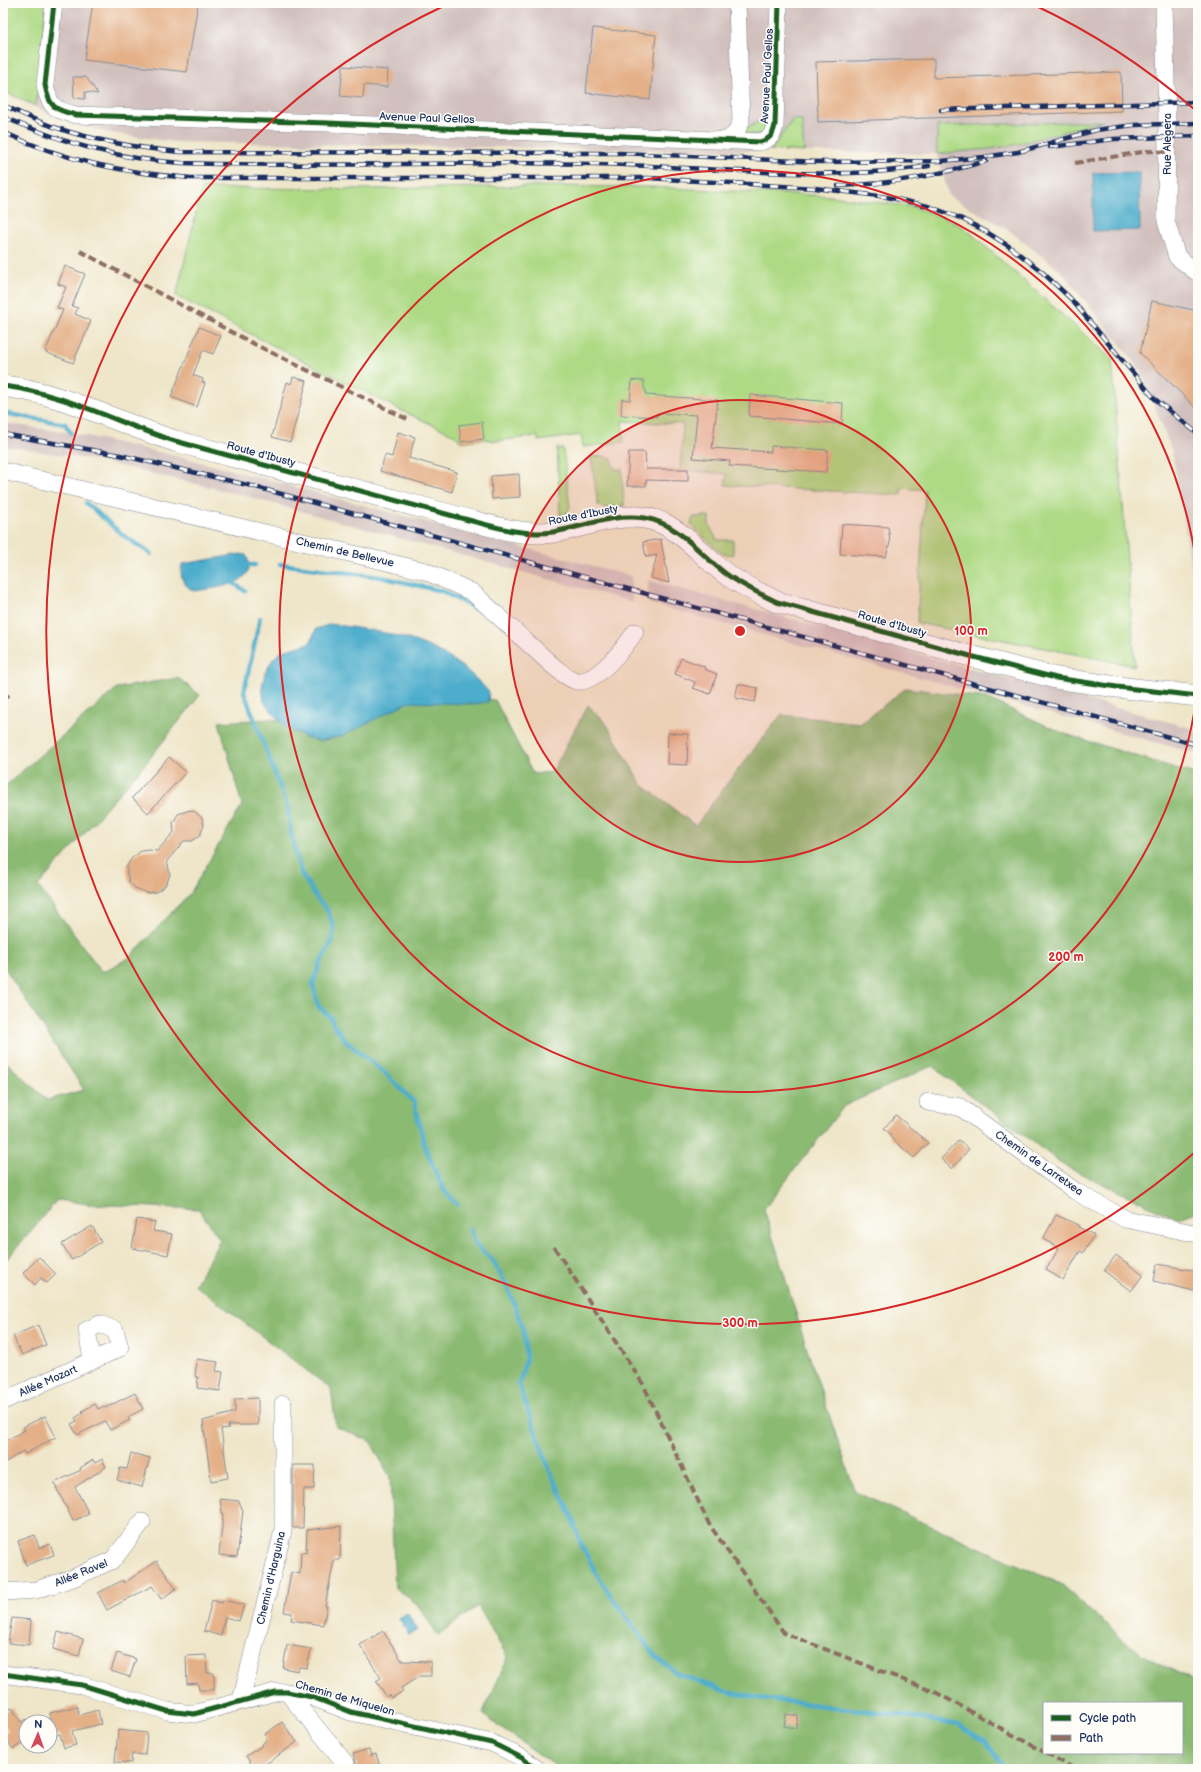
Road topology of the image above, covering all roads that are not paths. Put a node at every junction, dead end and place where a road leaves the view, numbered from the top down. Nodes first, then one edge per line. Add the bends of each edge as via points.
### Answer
1 (54, 3) edge
2 (737, 3) edge
3 (779, 3) edge
4 (1164, 3) edge
5 (726, 141) junction
6 (1198, 273) edge
7 (3, 386) edge
8 (3, 471) edge
9 (635, 632) dead end
10 (1198, 696) edge
11 (928, 1102) dead end
12 (1198, 1234) edge
13 (92, 1360) dead end
14 (3, 1401) edge
15 (283, 1404) dead end
16 (142, 1522) dead end
17 (3, 1592) edge
18 (3, 1674) edge
19 (287, 1692) junction
20 (241, 1701) junction
21 (346, 1769) edge
22 (537, 1769) edge

1 - 5 street, Avenue Paul Gellos via 45,85 51,105 61,112 76,115
2 - 5 street via 741,122 735,134
3 - 5 street, Avenue Paul Gellos via 776,119 773,134 760,142
4 - 6 street, Rue Alegera via 1166,221 1177,257
7 - 10 street, Route d'Ibusty via 52,395 175,441 516,532 553,532 612,518 646,518 672,528 728,575 777,602 1056,678
8 - 9 street, Chemin de Bellevue via 425,571 472,592 553,666 578,681 586,680 598,673 626,645
11 - 12 street, Chemin de Larretxea via 960,1107 1074,1191 1125,1218
13 - 14 street, Allée Mozart
15 - 20 street, Chemin d'Harguina via 283,1531
16 - 17 street, Allée Ravel via 113,1560 73,1578 36,1590
18 - 20 street, Chemin de Miquelon via 82,1685 167,1711 194,1714
19 - 20 street, Chemin de Miquelon via 274,1692
19 - 21 street via 346,1764
19 - 22 street, Chemin de Miquelon via 312,1697 351,1712 492,1744 522,1758

